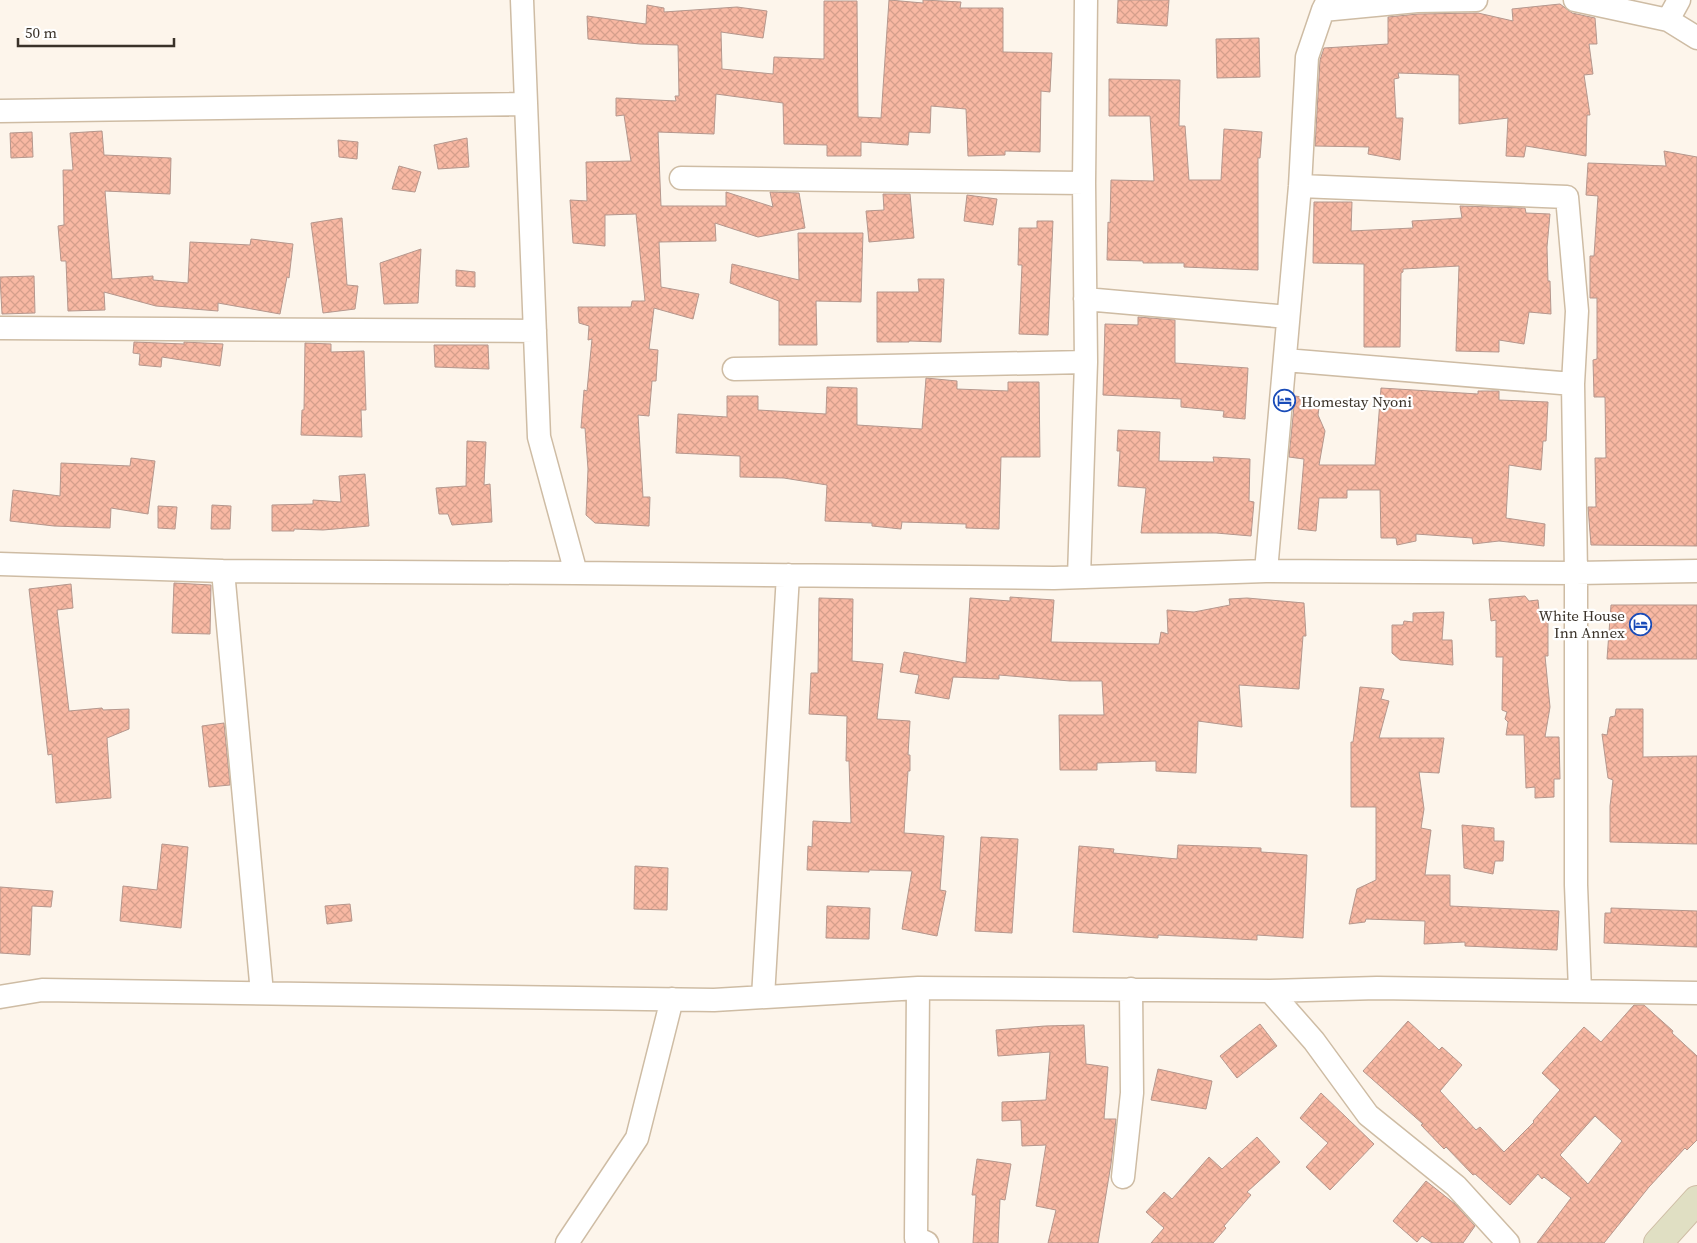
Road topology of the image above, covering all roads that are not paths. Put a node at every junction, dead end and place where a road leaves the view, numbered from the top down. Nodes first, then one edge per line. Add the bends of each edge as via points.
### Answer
1 (522, 0) edge
2 (1086, 0) edge
3 (1476, 0) edge
4 (1576, 0) edge
5 (1679, 0) edge
6 (1325, 5) edge
7 (1664, 10) edge
8 (1697, 38) edge
9 (526, 104) junction
10 (0, 111) edge
11 (681, 178) dead end
12 (1084, 184) junction
13 (1300, 186) junction
14 (1085, 299) junction
15 (1288, 317) junction
16 (0, 328) edge
17 (535, 331) junction
18 (1285, 360) junction
19 (1086, 362) junction
20 (734, 370) dead end
21 (1574, 384) junction
22 (0, 564) edge
23 (223, 571) junction
24 (1266, 571) junction
25 (1697, 571) edge
26 (576, 573) junction
27 (1576, 573) junction
28 (788, 575) junction
29 (1078, 577) junction
30 (918, 988) junction
31 (1131, 989) junction
32 (1270, 991) junction
33 (1580, 991) junction
34 (262, 993) junction
35 (1697, 993) edge
36 (0, 997) edge
37 (762, 997) junction
38 (672, 999) junction
39 (1123, 1177) dead end
40 (1697, 1200) edge
41 (567, 1243) edge
42 (927, 1243) edge
43 (1508, 1243) edge
44 (1658, 1243) edge

1 - 9 street
2 - 12 street
3 - 6 street
4 - 7 street
5 - 7 street
6 - 13 street via 1308,57
7 - 8 street
9 - 10 street
9 - 17 street
11 - 12 street
12 - 14 street
13 - 15 street
13 - 21 street via 1567,197 1577,312
14 - 15 street
14 - 19 street
15 - 18 street
16 - 17 street
17 - 26 street via 539,437
18 - 21 street
18 - 24 street
19 - 20 street
19 - 29 street
21 - 27 street
22 - 23 street
23 - 26 street
23 - 34 street
24 - 27 street
24 - 29 street
25 - 27 street
26 - 28 street
27 - 33 street via 1576,885
28 - 29 street
28 - 37 street
30 - 31 street
30 - 37 street
30 - 42 street via 916,1238
31 - 32 street
31 - 39 street via 1132,1093
32 - 33 street via 1377,988
32 - 43 street via 1314,1041 1368,1115 1456,1186
33 - 35 street
34 - 36 street via 42,990
34 - 38 street
37 - 38 street
38 - 41 street via 637,1138
40 - 44 street

